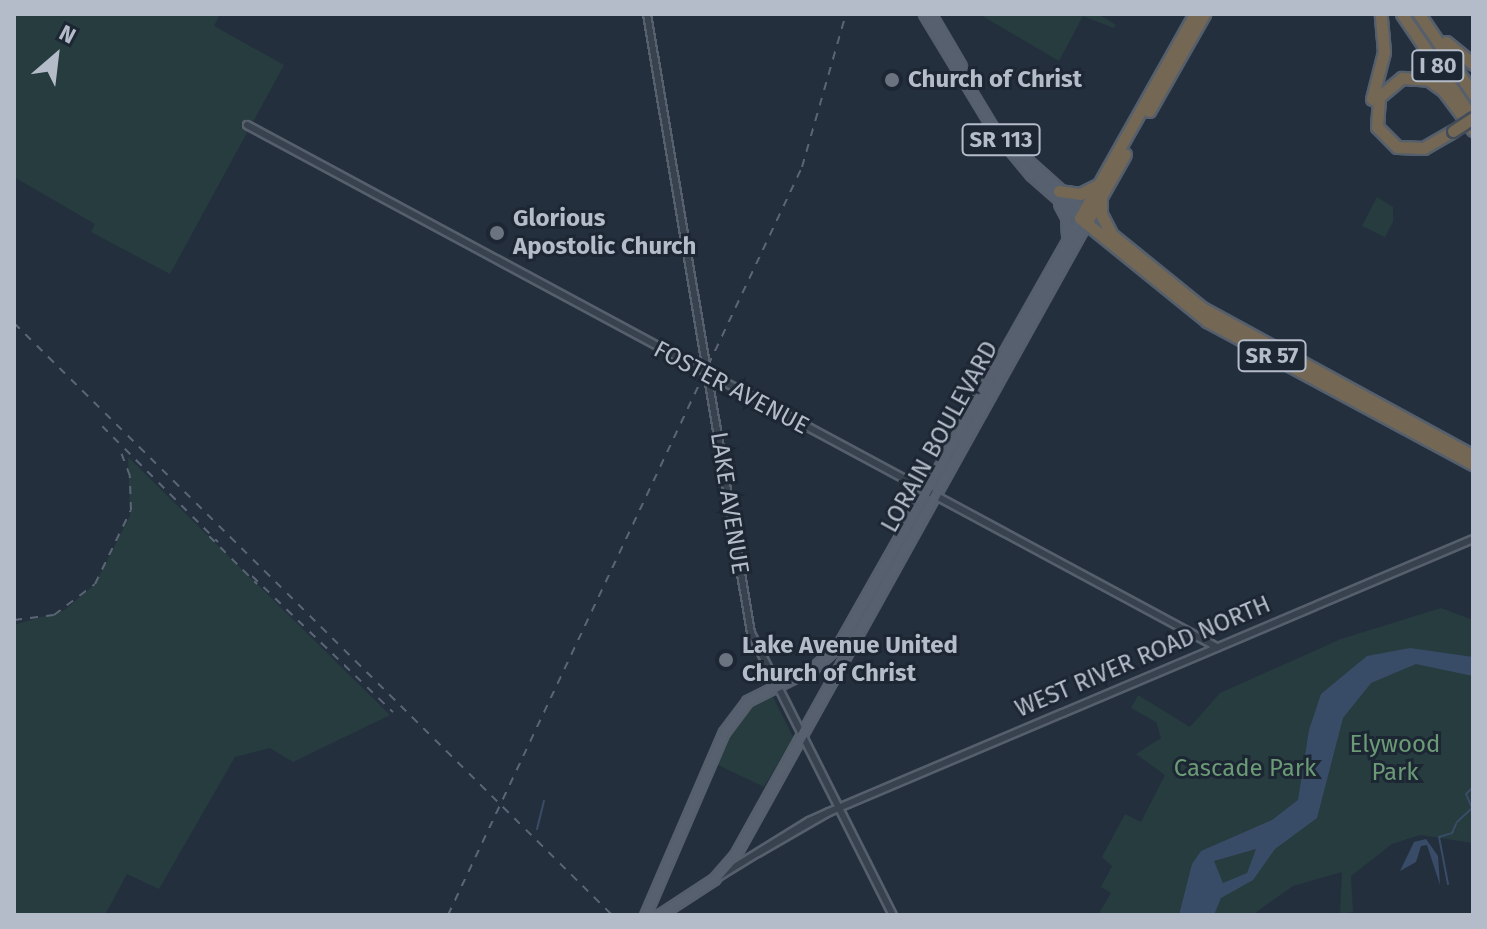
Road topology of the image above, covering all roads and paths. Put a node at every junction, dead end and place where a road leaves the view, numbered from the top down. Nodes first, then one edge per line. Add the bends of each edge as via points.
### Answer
1 (647, 14) edge
2 (924, 14) edge
3 (931, 14) edge
4 (1195, 14) edge
5 (1204, 14) edge
6 (1381, 14) edge
7 (1402, 14) edge
8 (1419, 14) edge
9 (1425, 14) edge
10 (946, 46) junction
11 (1473, 64) edge
12 (1473, 94) edge
13 (1473, 120) edge
14 (247, 125) dead end
15 (1473, 130) edge
16 (1454, 133) junction
17 (1101, 187) junction
18 (1054, 191) junction
19 (1085, 217) junction
20 (1111, 235) junction
21 (1066, 242) junction
22 (708, 376) junction
23 (1473, 456) edge
24 (1473, 464) edge
25 (928, 494) junction
26 (1473, 539) edge
27 (1217, 647) junction
28 (773, 685) junction
29 (800, 737) junction
30 (837, 808) junction
31 (714, 879) junction
32 (652, 898) junction
33 (663, 912) edge
34 (645, 915) edge
35 (893, 915) edge

1 - 22 street, LAKE AVENUE
2 - 10 main road, SR 113
3 - 10 main road, SR 113
4 - 17 highway, LORAIN BOULEVARD
5 - 17 highway, LORAIN BOULEVARD
6 - 16 highway via 1384,52 1369,113 1378,139 1391,151 1415,156
7 - 13 highway, I 80
8 - 12 highway, I 80
9 - 11 highway via 1453,51
10 - 18 main road, SR 113 via 1004,135
13 - 16 highway, bridge
14 - 22 street, FOSTER AVENUE
15 - 16 highway via 1429,80 1402,78 1379,97 1377,127 1397,147 1424,148
17 - 18 highway via 1080,194
17 - 19 highway, LORAIN BOULEVARD
17 - 20 highway via 1101,214
18 - 19 main road, SR 113
18 - 21 main road via 1066,217
19 - 20 highway, SR 113
19 - 21 main road, LORAIN BOULEVARD
19 - 24 highway, SR 57 via 1198,315
19 - 25 main road, LORAIN BOULEVARD
20 - 23 highway, SR 57 via 1211,314
21 - 25 main road, LORAIN BOULEVARD
22 - 25 street, FOSTER AVENUE
22 - 28 street, LAKE AVENUE via 751,633
25 - 27 street, FOSTER AVENUE
25 - 28 main road, LORAIN BOULEVARD via 844,637 821,663
25 - 29 main road, LORAIN BOULEVARD
26 - 27 street, WEST RIVER ROAD NORTH
27 - 30 street, WEST RIVER ROAD NORTH
28 - 29 street, LAKE AVENUE
28 - 32 main road via 747,701 724,732
29 - 30 street, LAKE AVENUE
29 - 31 main road, LORAIN BOULEVARD via 735,855
30 - 31 street, WEST RIVER ROAD NORTH
30 - 35 street, LAKE AVENUE
31 - 33 main road, WEST RIVER ROAD NORTH
32 - 33 main road
32 - 34 main road

